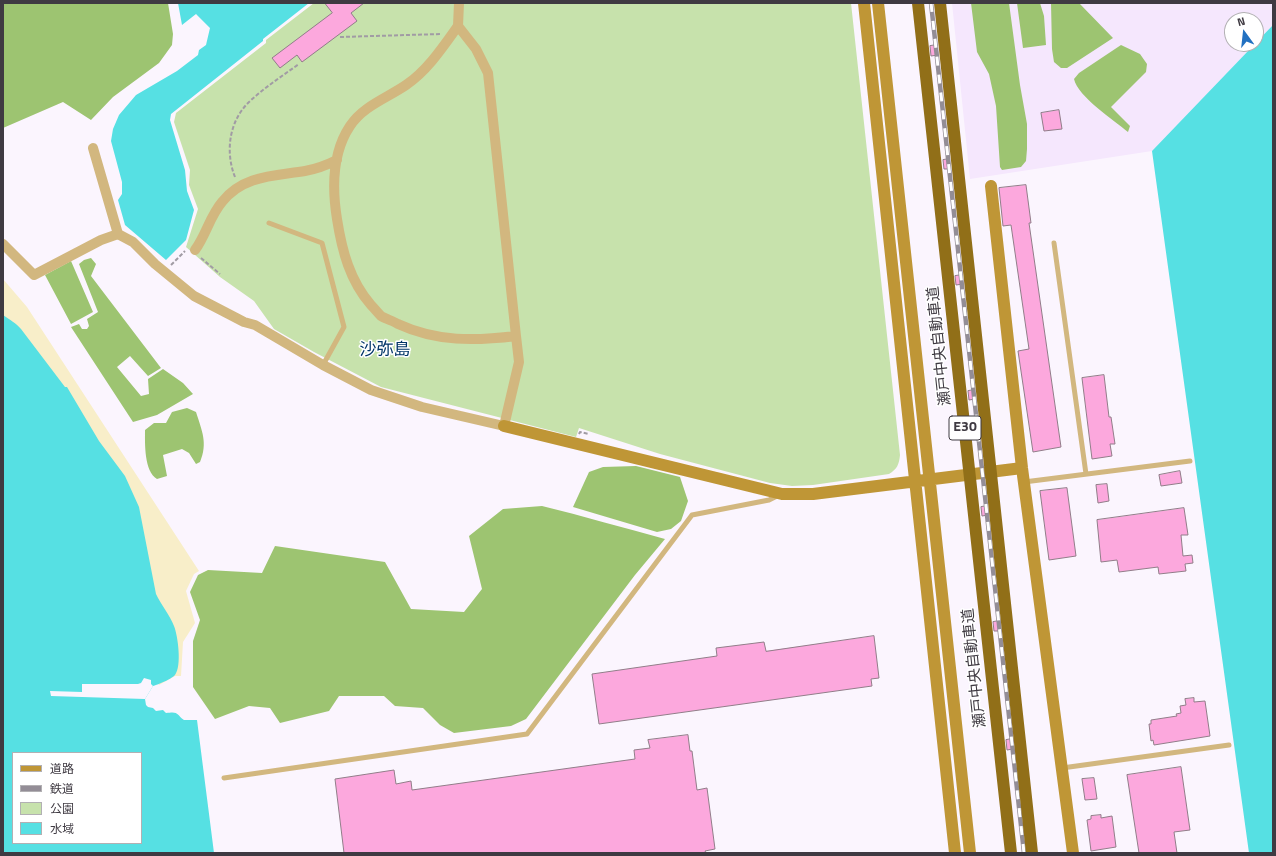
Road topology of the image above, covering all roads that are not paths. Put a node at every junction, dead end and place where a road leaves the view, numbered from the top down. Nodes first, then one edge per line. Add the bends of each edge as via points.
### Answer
1 (459, 3) edge
2 (864, 3) edge
3 (878, 3) edge
4 (918, 3) edge
5 (940, 3) edge
6 (458, 26) junction
7 (93, 148) dead end
8 (337, 160) junction
9 (992, 186) dead end
10 (269, 223) dead end
11 (118, 234) junction
12 (3, 244) edge
13 (1054, 244) dead end
14 (195, 250) dead end
15 (516, 336) junction
16 (323, 364) junction
17 (504, 426) junction
18 (1190, 461) dead end
19 (1022, 468) junction
20 (1086, 474) junction
21 (929, 480) junction
22 (915, 482) junction
23 (1024, 482) junction
24 (782, 494) junction
25 (1229, 745) dead end
26 (1062, 768) junction
27 (224, 778) dead end
28 (955, 853) edge
29 (970, 853) edge
30 (1011, 853) edge
31 (1032, 853) edge
32 (1073, 853) edge

1 - 6 street
2 - 22 street
3 - 21 street
4 - 30 highway, 瀬戸中央自動車道 / E30, bridge
5 - 31 highway, E30, bridge
6 - 8 street via 421,72 407,85 364,110 350,126
6 - 15 street via 476,49 488,73
7 - 11 street
8 - 14 street via 315,168 250,180 222,201
8 - 15 street via 334,169 335,208 340,241 349,270 362,295 381,316 411,330 447,338 483,340
9 - 19 street
10 - 16 lane via 322,243 344,327
11 - 12 street via 101,240 34,275
11 - 16 street via 133,242 194,296 244,322 255,325
13 - 20 lane
15 - 17 street via 519,362
16 - 17 street via 370,390 422,407
17 - 24 street
18 - 20 lane
19 - 21 street
19 - 23 street
20 - 23 lane
21 - 22 street
21 - 29 street
22 - 24 street via 813,494
22 - 28 street
23 - 26 street
24 - 27 lane via 769,500 692,515 527,734
25 - 26 lane
26 - 32 street

